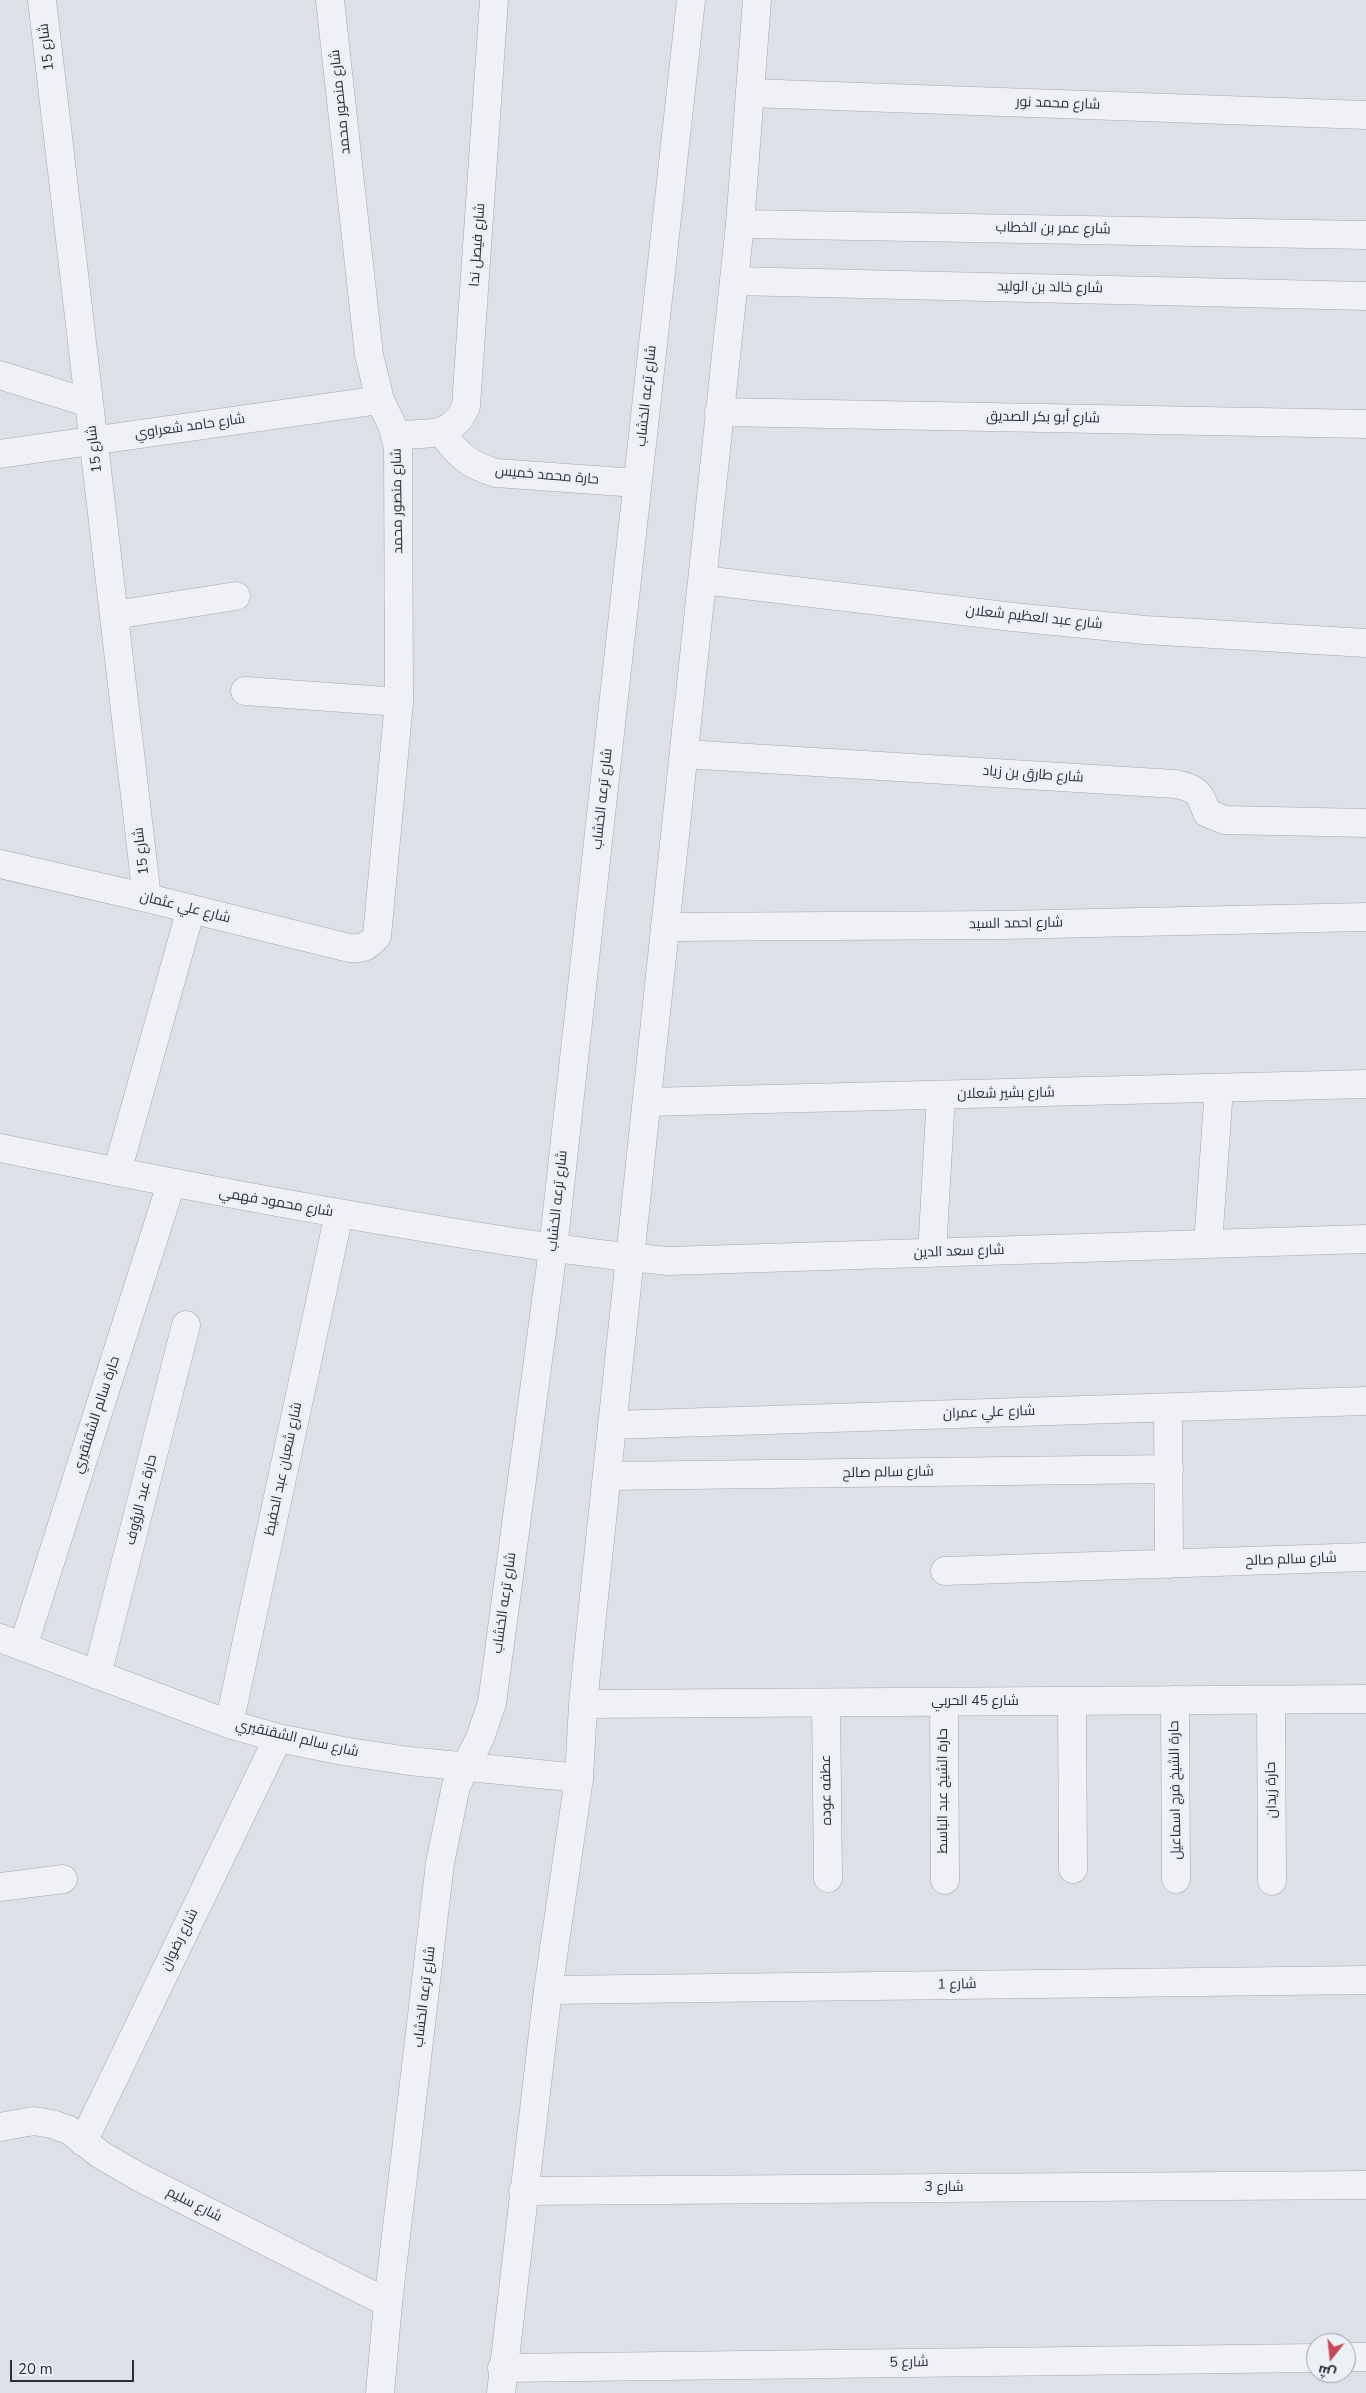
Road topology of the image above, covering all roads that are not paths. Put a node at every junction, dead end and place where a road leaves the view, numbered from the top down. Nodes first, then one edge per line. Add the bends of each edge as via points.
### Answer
1 (42, 0) edge
2 (330, 0) edge
3 (494, 0) edge
4 (691, 0) edge
5 (757, 0) edge
6 (750, 93) junction
7 (1366, 115) edge
8 (740, 224) junction
9 (1366, 235) edge
10 (734, 281) junction
11 (1366, 296) edge
12 (0, 375) edge
13 (380, 400) junction
14 (89, 403) junction
15 (719, 412) junction
16 (1366, 424) edge
17 (442, 432) junction
18 (396, 436) junction
19 (94, 441) junction
20 (0, 454) edge
21 (637, 483) junction
22 (703, 580) junction
23 (236, 596) dead end
24 (114, 615) junction
25 (1366, 644) edge
26 (245, 691) dead end
27 (399, 702) junction
28 (684, 754) junction
29 (1366, 823) edge
30 (0, 864) edge
31 (147, 898) junction
32 (191, 910) junction
33 (1366, 917) edge
34 (665, 927) junction
35 (370, 945) joint
36 (1366, 1084) edge
37 (1219, 1088) junction
38 (942, 1095) junction
39 (647, 1102) junction
40 (0, 1148) edge
41 (117, 1172) junction
42 (171, 1184) junction
43 (339, 1214) junction
44 (1366, 1239) edge
45 (1208, 1244) junction
46 (553, 1249) junction
47 (932, 1253) junction
48 (630, 1258) junction
49 (186, 1325) dead end
50 (1366, 1401) edge
51 (1168, 1408) junction
52 (612, 1425) junction
53 (1169, 1469) junction
54 (607, 1476) junction
55 (1366, 1557) edge
56 (1169, 1564) junction
57 (945, 1571) dead end
58 (11, 1642) edge
59 (97, 1674) junction
60 (1366, 1699) edge
61 (1175, 1700) junction
62 (1271, 1700) junction
63 (1072, 1701) junction
64 (944, 1702) junction
65 (826, 1703) junction
66 (583, 1704) junction
67 (229, 1724) junction
68 (278, 1738) junction
69 (464, 1768) junction
70 (579, 1778) junction
71 (1073, 1869) dead end
72 (828, 1878) dead end
73 (63, 1879) dead end
74 (1176, 1879) dead end
75 (945, 1880) dead end
76 (1272, 1881) dead end
77 (0, 1887) edge
78 (1366, 1980) edge
79 (548, 1990) junction
80 (0, 2127) edge
81 (83, 2142) junction
82 (1366, 2185) edge
83 (523, 2190) junction
84 (388, 2304) junction
85 (1306, 2358) edge
86 (502, 2381) edge
87 (380, 2393) edge

1 - 14 street, شارع 15
2 - 13 street, شارع منصور محمد via 369,355
3 - 17 street, شارع فيصل ندا via 468,398 456,424
4 - 21 street, شارع ترعه الخشاب
5 - 6 street
6 - 7 street, شارع محمد نور
6 - 8 street
8 - 9 street, شارع عمر بن الخطاب
8 - 10 street
10 - 11 street, شارع خالد بن الوليد
10 - 15 street
12 - 14 street
13 - 18 street, شارع منصور محمد
13 - 19 street, شارع حامد شعراوي
14 - 19 street, شارع 15
15 - 16 street, شارع أبو بكر الصديق
15 - 22 street
17 - 18 street
17 - 21 street, حارة محمد خميس via 463,458 496,473
18 - 27 street, شارع منصور محمد
19 - 20 street, شارع حامد شعراوي
19 - 24 street, شارع 15
21 - 46 street, شارع ترعه الخشاب
22 - 25 street, شارع عبد العظيم شعلان via 1126,628
22 - 28 street
23 - 24 street
24 - 31 street, شارع 15
26 - 27 street
27 - 35 street, شارع منصور محمد via 377,936
28 - 29 street, شارع طارق بن زياد via 1175,784 1194,790 1200,795 1207,813 1225,820
28 - 34 street
30 - 31 street, شارع علي عثمان
31 - 32 street, شارع علي عثمان
32 - 35 street, شارع علي عثمان via 349,948 360,949
32 - 41 street
33 - 34 street, شارع احمد السيد via 1003,925
34 - 39 street
36 - 37 street, شارع بشير شعلان
37 - 38 street, شارع بشير شعلان
37 - 45 street
38 - 39 street, شارع بشير شعلان
38 - 47 street
39 - 48 street
40 - 41 street, شارع محمود فهمي
41 - 42 street, شارع محمود فهمي
42 - 43 street, شارع محمود فهمي
42 - 58 street, حارة سالم الشقنقيري
43 - 46 street, شارع محمود فهمي
43 - 67 street, شارع شعبان عبد الحفيظ
44 - 45 street, شارع سعد الدين
45 - 47 street, شارع سعد الدين
46 - 48 street, شارع سعد الدين
46 - 69 street, شارع ترعه الخشاب via 492,1703 480,1738
47 - 48 street, شارع سعد الدين via 669,1261
48 - 52 street
49 - 59 street, حارة عبد الرؤوف
50 - 51 street, شارع علي عمران
51 - 52 street, شارع علي عمران
51 - 53 street
52 - 54 street
53 - 54 street, شارع سالم صالح
53 - 56 street
54 - 66 street
55 - 56 street, شارع سالم صالح
56 - 57 street, شارع سالم صالح
58 - 59 street, شارع سالم الشقنقيري
59 - 67 street, شارع سالم الشقنقيري
60 - 62 street, شارع 45 الحربي
61 - 62 street, شارع 45 الحربي
61 - 63 street, شارع 45 الحربي
61 - 74 street, حارة الشيخ فرج اسماعيل
62 - 76 street, حارة زيدان
63 - 64 street, شارع 45 الحربي
63 - 71 street
64 - 65 street, شارع 45 الحربي
64 - 75 street, حارة الشيخ عبد الباسط
65 - 66 street, شارع 45 الحربي
65 - 72 street, عطفه عوده
66 - 70 street
67 - 68 street, شارع سالم الشقنقيري
68 - 69 street, شارع سالم الشقنقيري via 343,1752
68 - 81 street, شارع رضوان
69 - 70 street, شارع سالم الشقنقيري
69 - 84 street, شارع ترعه الخشاب via 450,1812 440,1863
70 - 79 street
73 - 77 street
78 - 79 street, شارع 1
79 - 83 street
80 - 81 street, شارع سليم via 34,2121 52,2124 69,2130
81 - 84 street, شارع سليم via 139,2177
82 - 83 street, شارع 3
83 - 86 street
84 - 87 street, شارع ترعه الخشاب
85 - 86 street, شارع 5

